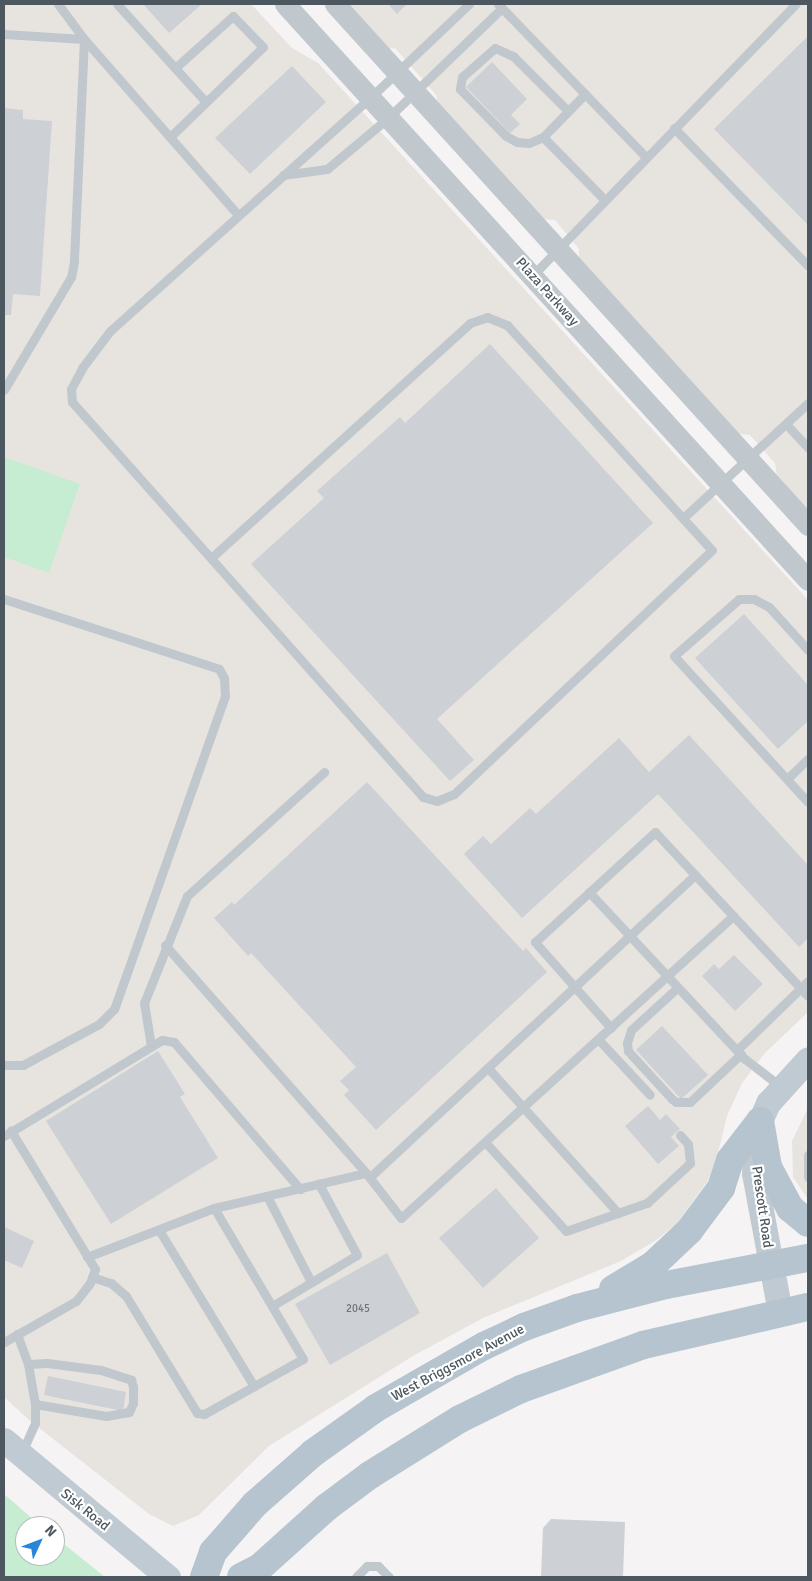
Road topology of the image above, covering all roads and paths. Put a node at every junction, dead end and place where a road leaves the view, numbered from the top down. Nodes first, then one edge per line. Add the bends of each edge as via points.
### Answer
1 (58, 4) edge
2 (117, 4) edge
3 (285, 4) edge
4 (334, 4) edge
5 (469, 4) edge
6 (796, 4) edge
7 (500, 6) edge
8 (4, 34) edge
9 (84, 39) junction
10 (175, 68) junction
11 (399, 71) junction
12 (416, 91) junction
13 (585, 94) junction
14 (372, 96) junction
15 (206, 102) junction
16 (568, 111) junction
17 (389, 117) junction
18 (674, 128) junction
19 (170, 137) junction
20 (543, 137) junction
21 (646, 157) junction
22 (282, 175) junction
23 (605, 200) junction
24 (238, 215) junction
25 (558, 249) junction
26 (808, 266) edge
27 (532, 276) junction
28 (4, 390) edge
29 (808, 403) edge
30 (786, 424) junction
31 (808, 448) edge
32 (748, 460) junction
33 (720, 486) junction
34 (683, 518) junction
35 (808, 525) edge
36 (211, 558) junction
37 (808, 580) edge
38 (4, 599) edge
39 (808, 650) edge
40 (808, 759) edge
41 (324, 772) dead end
42 (787, 779) junction
43 (808, 802) edge
44 (695, 875) junction
45 (589, 892) junction
46 (733, 916) junction
47 (629, 936) junction
48 (165, 945) junction
49 (666, 977) junction
50 (808, 981) edge
51 (574, 988) junction
52 (677, 988) junction
53 (801, 989) junction
54 (808, 996) edge
55 (611, 1028) junction
56 (598, 1039) junction
57 (151, 1046) junction
58 (739, 1052) junction
59 (808, 1059) edge
60 (4, 1065) edge
61 (488, 1068) junction
62 (781, 1086) junction
63 (650, 1095) dead end
64 (525, 1106) junction
65 (760, 1121) junction
66 (8, 1134) edge
67 (680, 1135) dead end
68 (485, 1142) junction
69 (808, 1156) edge
70 (368, 1175) junction
71 (808, 1177) edge
72 (319, 1184) junction
73 (300, 1189) junction
74 (267, 1196) junction
75 (214, 1208) junction
76 (618, 1213) junction
77 (808, 1223) edge
78 (159, 1230) junction
79 (87, 1257) junction
80 (808, 1258) edge
81 (771, 1264) junction
82 (92, 1277) junction
83 (311, 1282) junction
84 (272, 1306) junction
85 (808, 1306) edge
86 (577, 1308) junction
87 (780, 1312) junction
88 (18, 1334) junction
89 (4, 1342) edge
90 (28, 1364) junction
91 (254, 1386) junction
92 (35, 1404) junction
93 (12, 1448) edge
94 (168, 1577) edge
95 (204, 1577) edge
96 (241, 1577) edge
97 (356, 1577) edge
98 (389, 1577) edge

1 - 9 lane
2 - 10 lane
3 - 14 street, Plaza Parkway
4 - 11 street
5 - 11 lane
6 - 18 lane
7 - 12 lane
7 - 13 lane
8 - 9 lane
9 - 19 lane
9 - 28 lane via 71,277
10 - 15 lane
10 - 15 lane via 233,16 263,47
11 - 12 street
11 - 14 lane
12 - 17 lane
12 - 25 street
13 - 16 lane
13 - 21 lane
14 - 17 street, Plaza Parkway
14 - 22 lane
15 - 19 lane
16 - 20 lane
16 - 20 lane via 513,56 495,48 462,77 460,90 506,136 517,142 529,143
17 - 22 lane via 327,169
17 - 27 street, Plaza Parkway
18 - 21 lane
18 - 26 lane
19 - 24 lane
20 - 23 lane
21 - 23 lane
22 - 24 lane
23 - 25 lane
24 - 36 lane via 110,331 82,368 71,390 72,402
25 - 27 lane
25 - 32 street
27 - 33 street, Plaza Parkway
29 - 30 lane
30 - 31 lane
30 - 32 lane
32 - 33 lane
32 - 35 street
33 - 34 lane
33 - 37 street, Plaza Parkway
34 - 36 lane via 507,325 487,317 470,323
34 - 36 lane via 712,550 454,794 437,801 423,797
38 - 60 lane via 219,668 224,678 225,696 114,1009 99,1024 23,1065
39 - 42 lane via 769,607 754,599 739,599 674,656
40 - 42 lane
41 - 48 lane via 186,896
42 - 43 lane
44 - 45 lane via 655,832
44 - 46 lane
44 - 47 lane
45 - 47 lane
45 - 51 lane via 535,942
46 - 49 lane
46 - 53 lane
47 - 49 lane
47 - 51 lane
48 - 57 lane via 144,1003
48 - 70 lane
49 - 52 lane
49 - 55 lane
50 - 53 lane
51 - 55 lane
51 - 61 lane
52 - 58 lane
52 - 58 lane via 631,1030 627,1043 628,1051 672,1099 690,1102
53 - 54 lane
53 - 58 lane
55 - 56 lane
56 - 63 lane
56 - 64 lane
57 - 66 lane
57 - 73 lane via 162,1040 174,1042
58 - 62 lane
59 - 62 main road, Prescott Road
61 - 64 lane
61 - 70 lane
62 - 65 main road, Prescott Road
64 - 68 lane
64 - 76 lane
65 - 77 main road via 768,1167 790,1208
65 - 81 main road, Prescott Road via 754,1173
65 - 86 main road via 730,1160 721,1188 690,1231 654,1265
66 - 79 lane
67 - 76 lane via 688,1144 690,1163 647,1203
68 - 70 lane via 401,1218
68 - 76 lane via 566,1231
69 - 71 lane
70 - 72 lane
72 - 73 lane
72 - 83 lane via 357,1255
73 - 74 lane
74 - 75 lane
74 - 83 lane
75 - 78 lane
75 - 84 lane
78 - 79 lane
78 - 91 lane
79 - 82 lane via 94,1269
80 - 81 main road, West Briggsmore Avenue
81 - 86 main road, West Briggsmore Avenue via 666,1285
81 - 87 main road, Prescott Road
82 - 88 lane via 76,1301
82 - 91 lane via 111,1283 126,1296 197,1412 204,1414
83 - 84 lane
84 - 91 lane via 303,1359
85 - 87 main road
86 - 95 main road, West Briggsmore Avenue via 484,1346 376,1408 320,1448 255,1504 213,1552
87 - 96 main road via 643,1345 521,1389 460,1419 370,1475 320,1513 259,1568
88 - 89 lane
88 - 90 lane
90 - 92 lane
90 - 92 lane via 47,1363 101,1370 131,1380 133,1387 133,1403 129,1412 106,1416
92 - 93 lane via 35,1423
93 - 94 main road, Sisk Road
97 - 98 lane via 367,1566 378,1566

